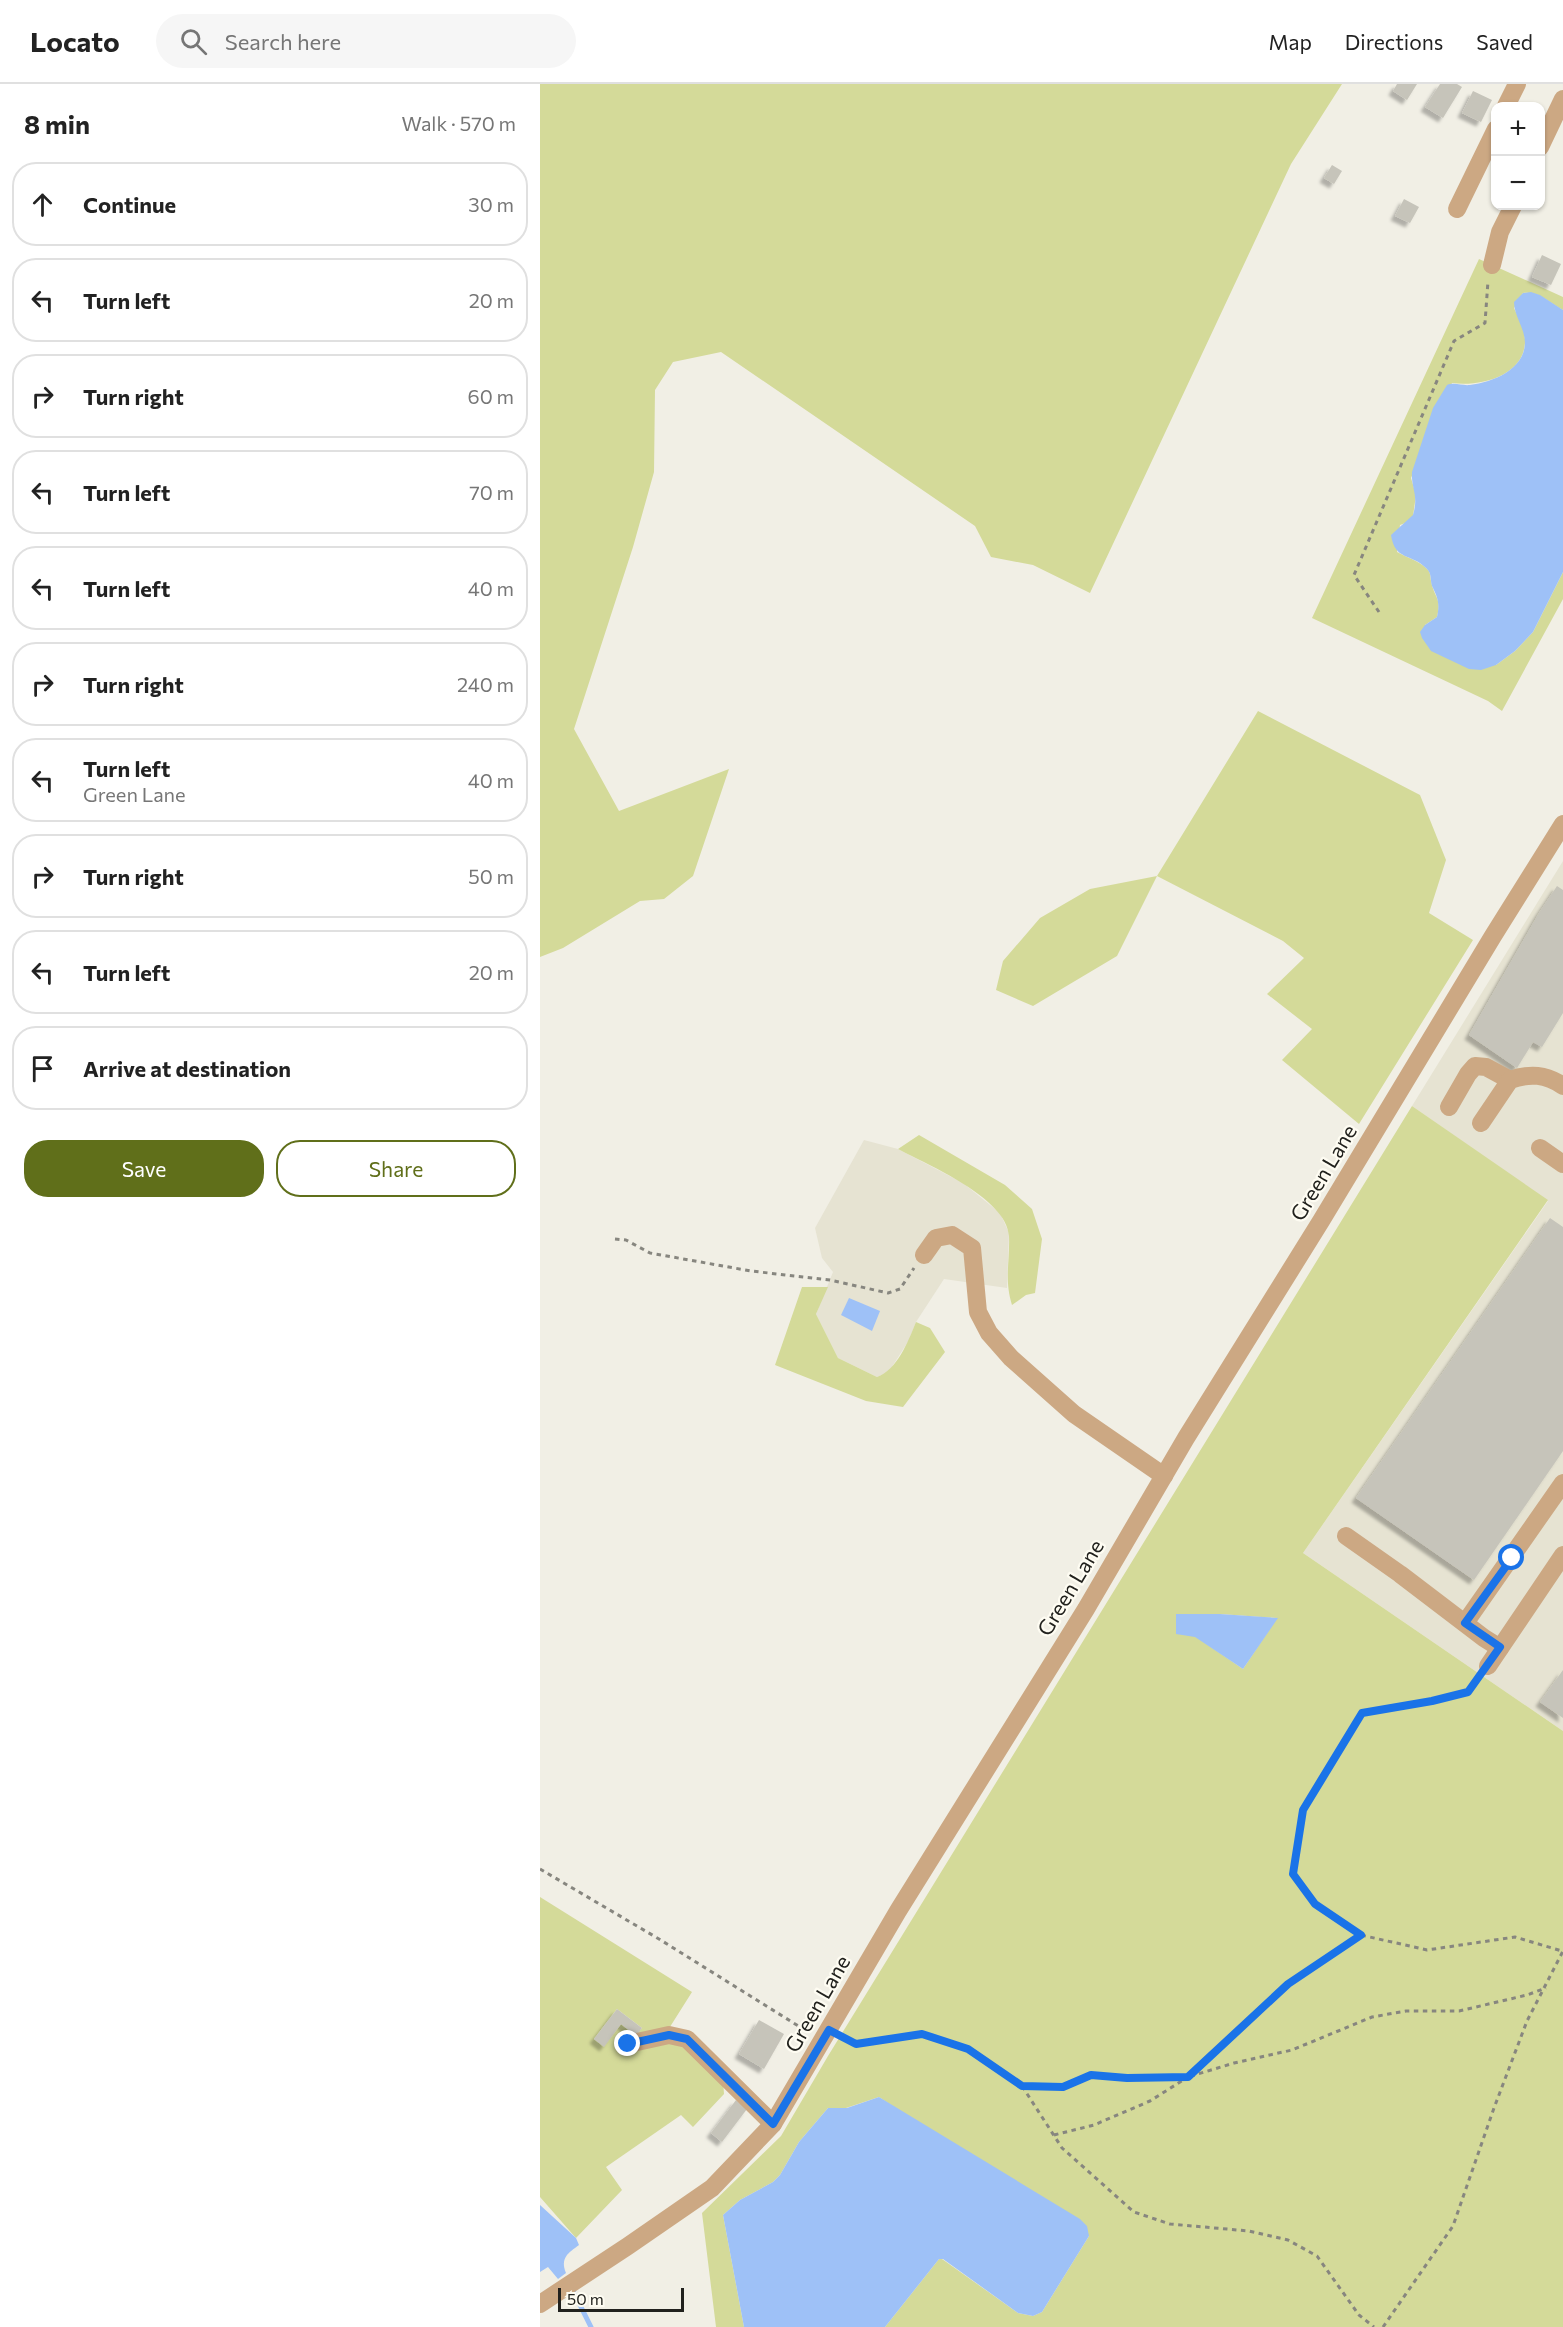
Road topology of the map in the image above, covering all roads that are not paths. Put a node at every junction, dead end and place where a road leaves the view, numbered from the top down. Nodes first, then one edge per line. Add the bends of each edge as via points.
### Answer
1 (1517, 84) edge
2 (1563, 99) edge
3 (1508, 102) edge
4 (1545, 137) edge
5 (1491, 139) edge
6 (1457, 209) dead end
7 (1511, 210) edge
8 (1492, 265) road end
9 (1563, 825) edge
10 (1510, 1080) junction
11 (1558, 1082) edge
12 (1449, 1107) dead end
13 (1481, 1123) dead end
14 (1540, 1148) dead end
15 (1563, 1164) edge
16 (924, 1255) road end
17 (1164, 1476) junction
18 (1563, 1483) edge
19 (1346, 1536) dead end
20 (1563, 1555) edge
21 (1465, 1623) junction
22 (1500, 1647) junction
23 (1488, 1666) road end
24 (628, 2044) dead end
25 (773, 2124) junction
26 (540, 2304) edge

1 - 3 street
2 - 4 street
5 - 6 street
7 - 8 street via 1500,232
9 - 17 street, Green Lane
10 - 11 street via 1535,1074
10 - 12 street via 1486,1067 1475,1066
10 - 13 street
14 - 15 street
16 - 17 street via 936,1238 944,1236 952,1235 972,1248 978,1312 989,1333 1074,1414
17 - 25 street, Green Lane via 898,1911
18 - 21 street
19 - 21 street
20 - 22 street
21 - 22 street
22 - 23 street
24 - 25 street via 669,2035 687,2039
25 - 26 street, Green Lane via 712,2188

